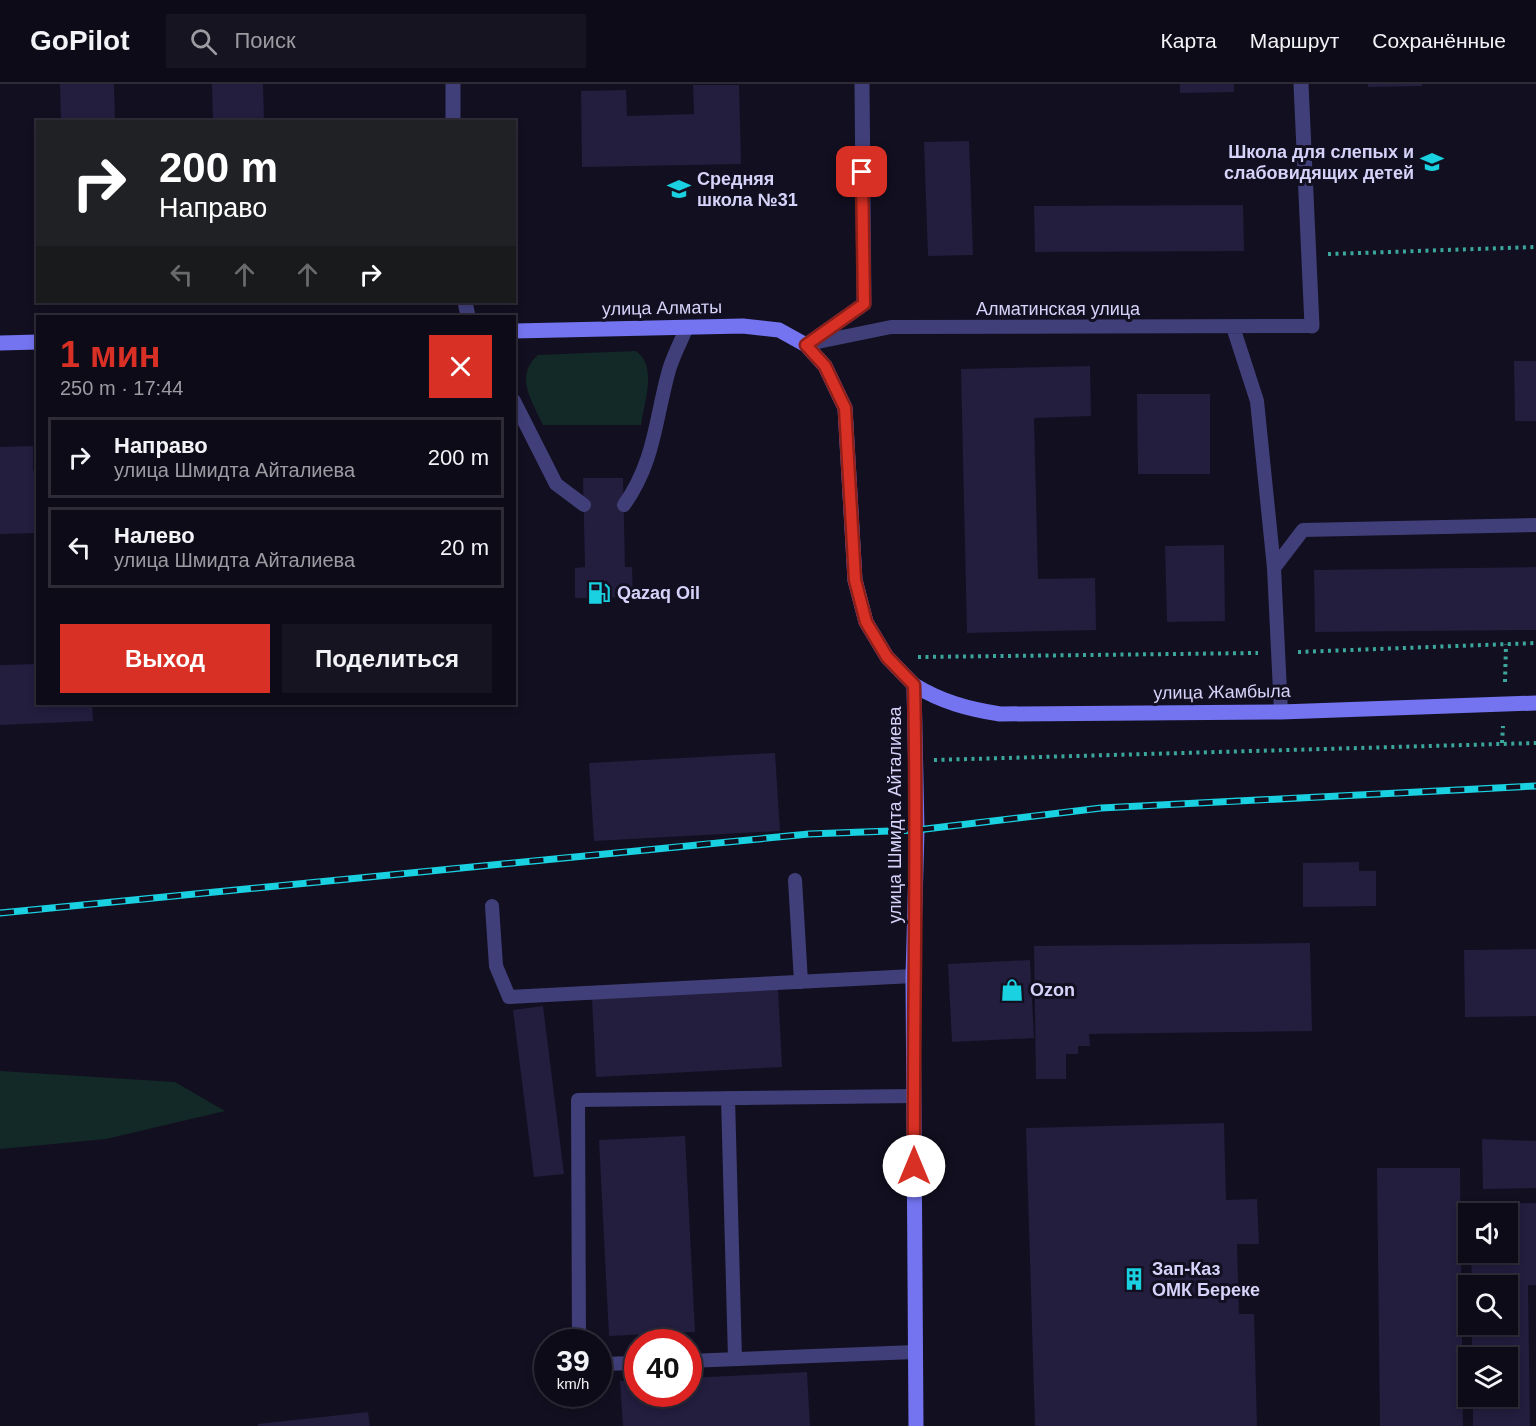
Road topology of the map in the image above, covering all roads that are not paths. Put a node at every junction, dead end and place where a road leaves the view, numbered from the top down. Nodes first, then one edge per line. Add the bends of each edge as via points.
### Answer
1 (453, 84) edge
2 (862, 84) edge
3 (1301, 84) edge
4 (453, 120) edge
5 (1312, 326) joint
6 (687, 327) junction
7 (1233, 327) junction
8 (516, 331) edge
9 (36, 342) edge
10 (0, 343) edge
11 (806, 345) junction
12 (516, 404) edge
13 (624, 505) dead end
14 (584, 506) dead end
15 (1536, 525) edge
16 (1274, 568) junction
17 (914, 685) junction
18 (1536, 703) edge
19 (1281, 712) junction
20 (795, 880) dead end
21 (492, 906) dead end
22 (913, 976) junction
23 (801, 982) junction
24 (914, 1096) junction
25 (728, 1098) junction
26 (579, 1329) edge
27 (915, 1352) junction
28 (735, 1359) junction
29 (702, 1360) edge
30 (916, 1426) edge

1 - 4 street
2 - 11 street via 864,304
3 - 5 street
5 - 7 lane, Алматинская улица
6 - 8 street, улица Алматы
6 - 11 street, улица Алматы via 779,330
6 - 13 lane via 670,368 640,482
7 - 11 lane, Алматинская улица via 891,327
7 - 16 lane via 1257,400
9 - 10 street
11 - 17 street, улица Шмидта Айталиева via 825,366 845,408 855,580 866,622 887,657
12 - 14 lane via 556,484
15 - 16 lane via 1303,530
16 - 19 lane
17 - 19 street, улица Жамбыла via 936,699 1000,714
17 - 22 street, улица Шмидта Айталиева via 918,830
18 - 19 street, улица Жамбыла
20 - 23 lane
21 - 23 lane via 496,966 509,997
22 - 23 lane
22 - 24 street, улица Шмидта Айталиева
24 - 25 lane
24 - 27 street, улица Шмидта Айталиева
25 - 26 lane via 578,1100
25 - 28 lane
27 - 28 lane
27 - 30 street, улица Шмидта Айталиева
28 - 29 lane

